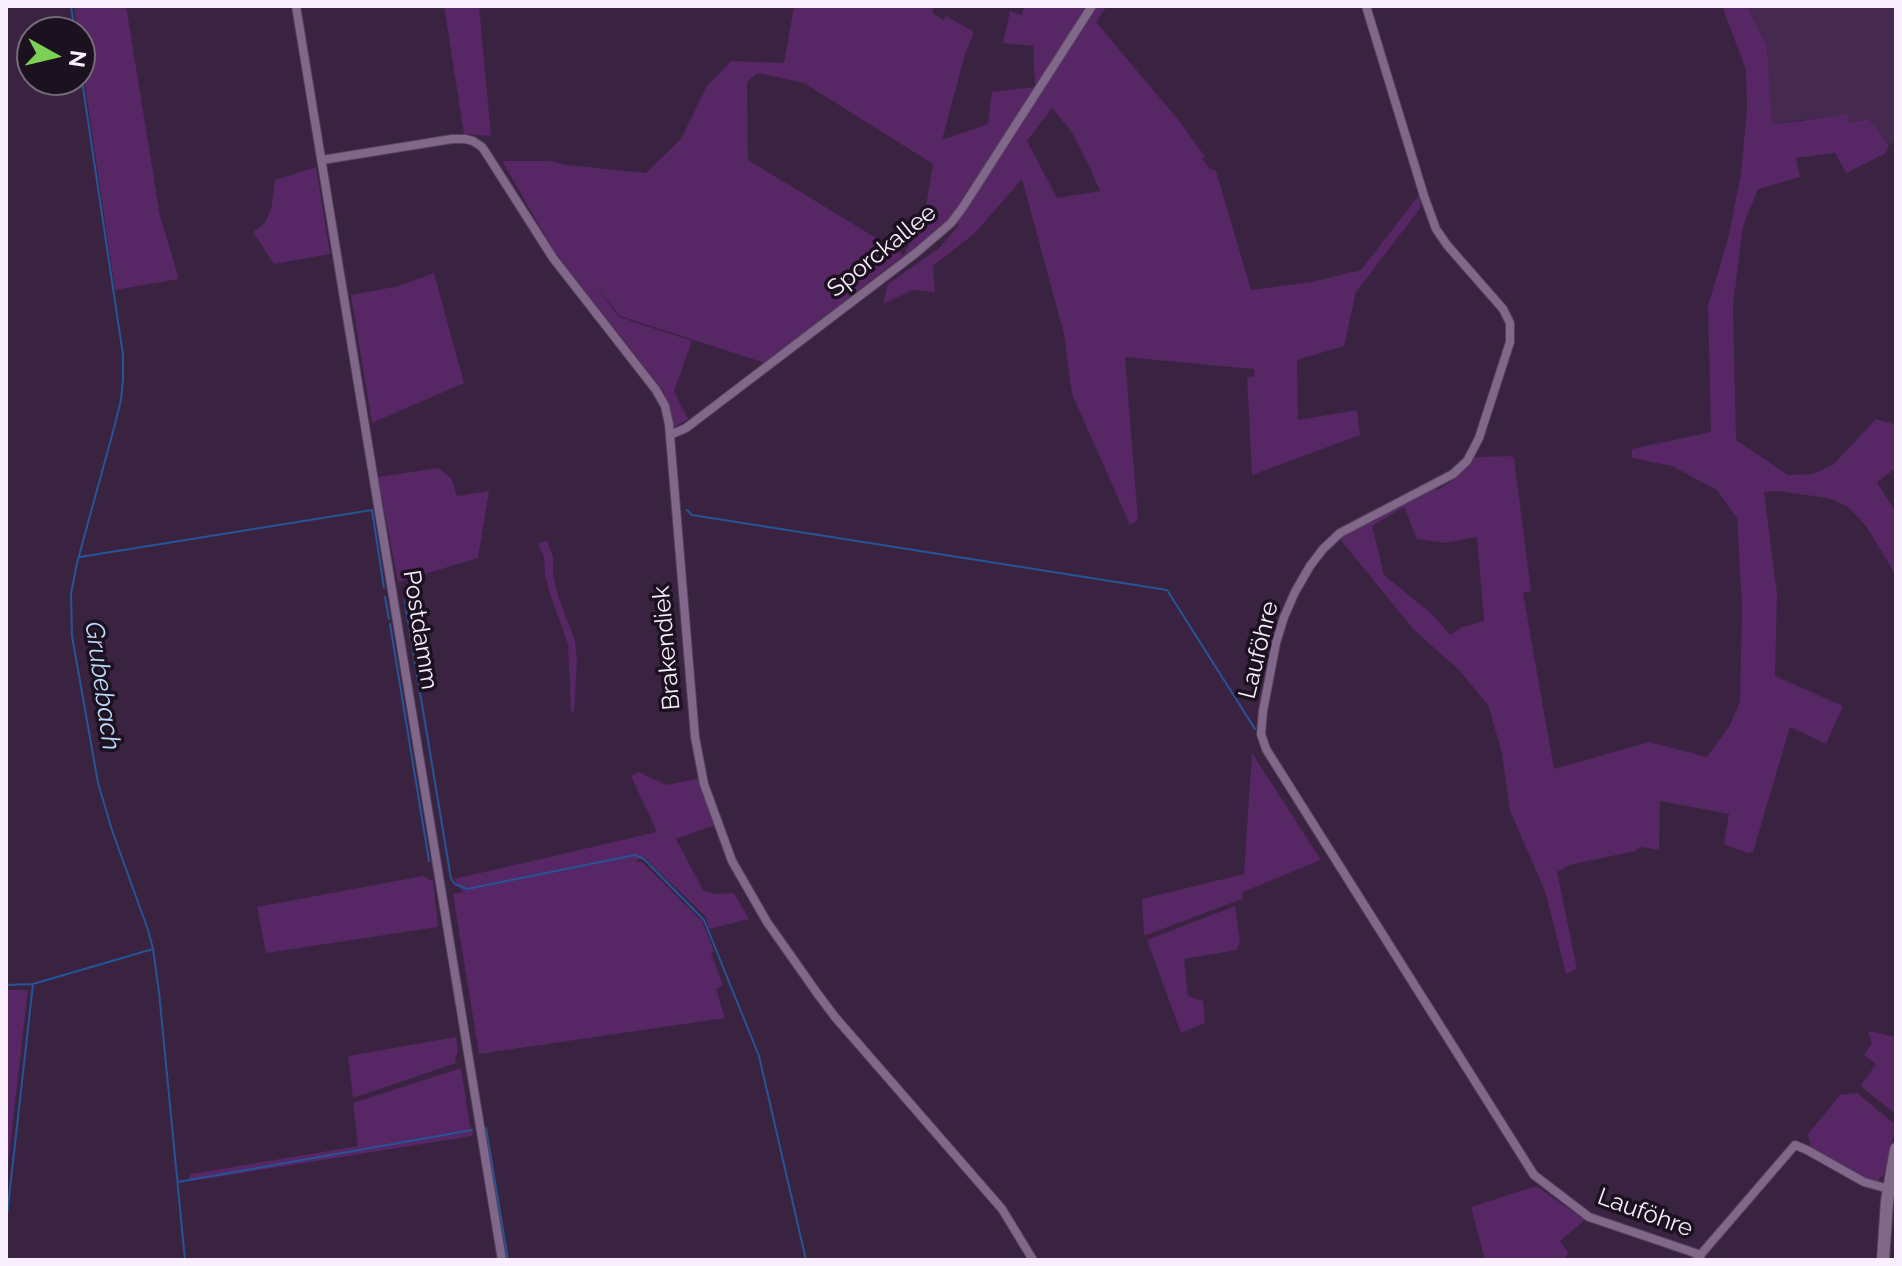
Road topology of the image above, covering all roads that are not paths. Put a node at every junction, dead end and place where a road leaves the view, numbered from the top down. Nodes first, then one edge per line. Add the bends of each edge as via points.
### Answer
1 (296, 6) edge
2 (1092, 6) edge
3 (1366, 6) edge
4 (322, 160) junction
5 (670, 435) junction
6 (1896, 1149) edge
7 (1889, 1189) junction
8 (1698, 1258) edge
9 (502, 1260) edge
10 (1033, 1260) edge
11 (1883, 1260) edge

1 - 4 street, Postdamm
2 - 5 street, Sporckallee via 951,223 686,428
3 - 8 street, Lauföhre via 1436,229 1503,309 1510,342 1467,461 1453,474 1340,533 1310,566 1276,643 1261,734 1534,1175 1589,1217
4 - 5 street, Brakendiek via 452,139 482,147 553,258 656,390
4 - 9 street, Postdamm
5 - 10 street, Brakendiek via 695,737 704,784 732,861 807,980 1002,1209
6 - 7 street
7 - 8 street via 1864,1182 1795,1145
7 - 11 street

